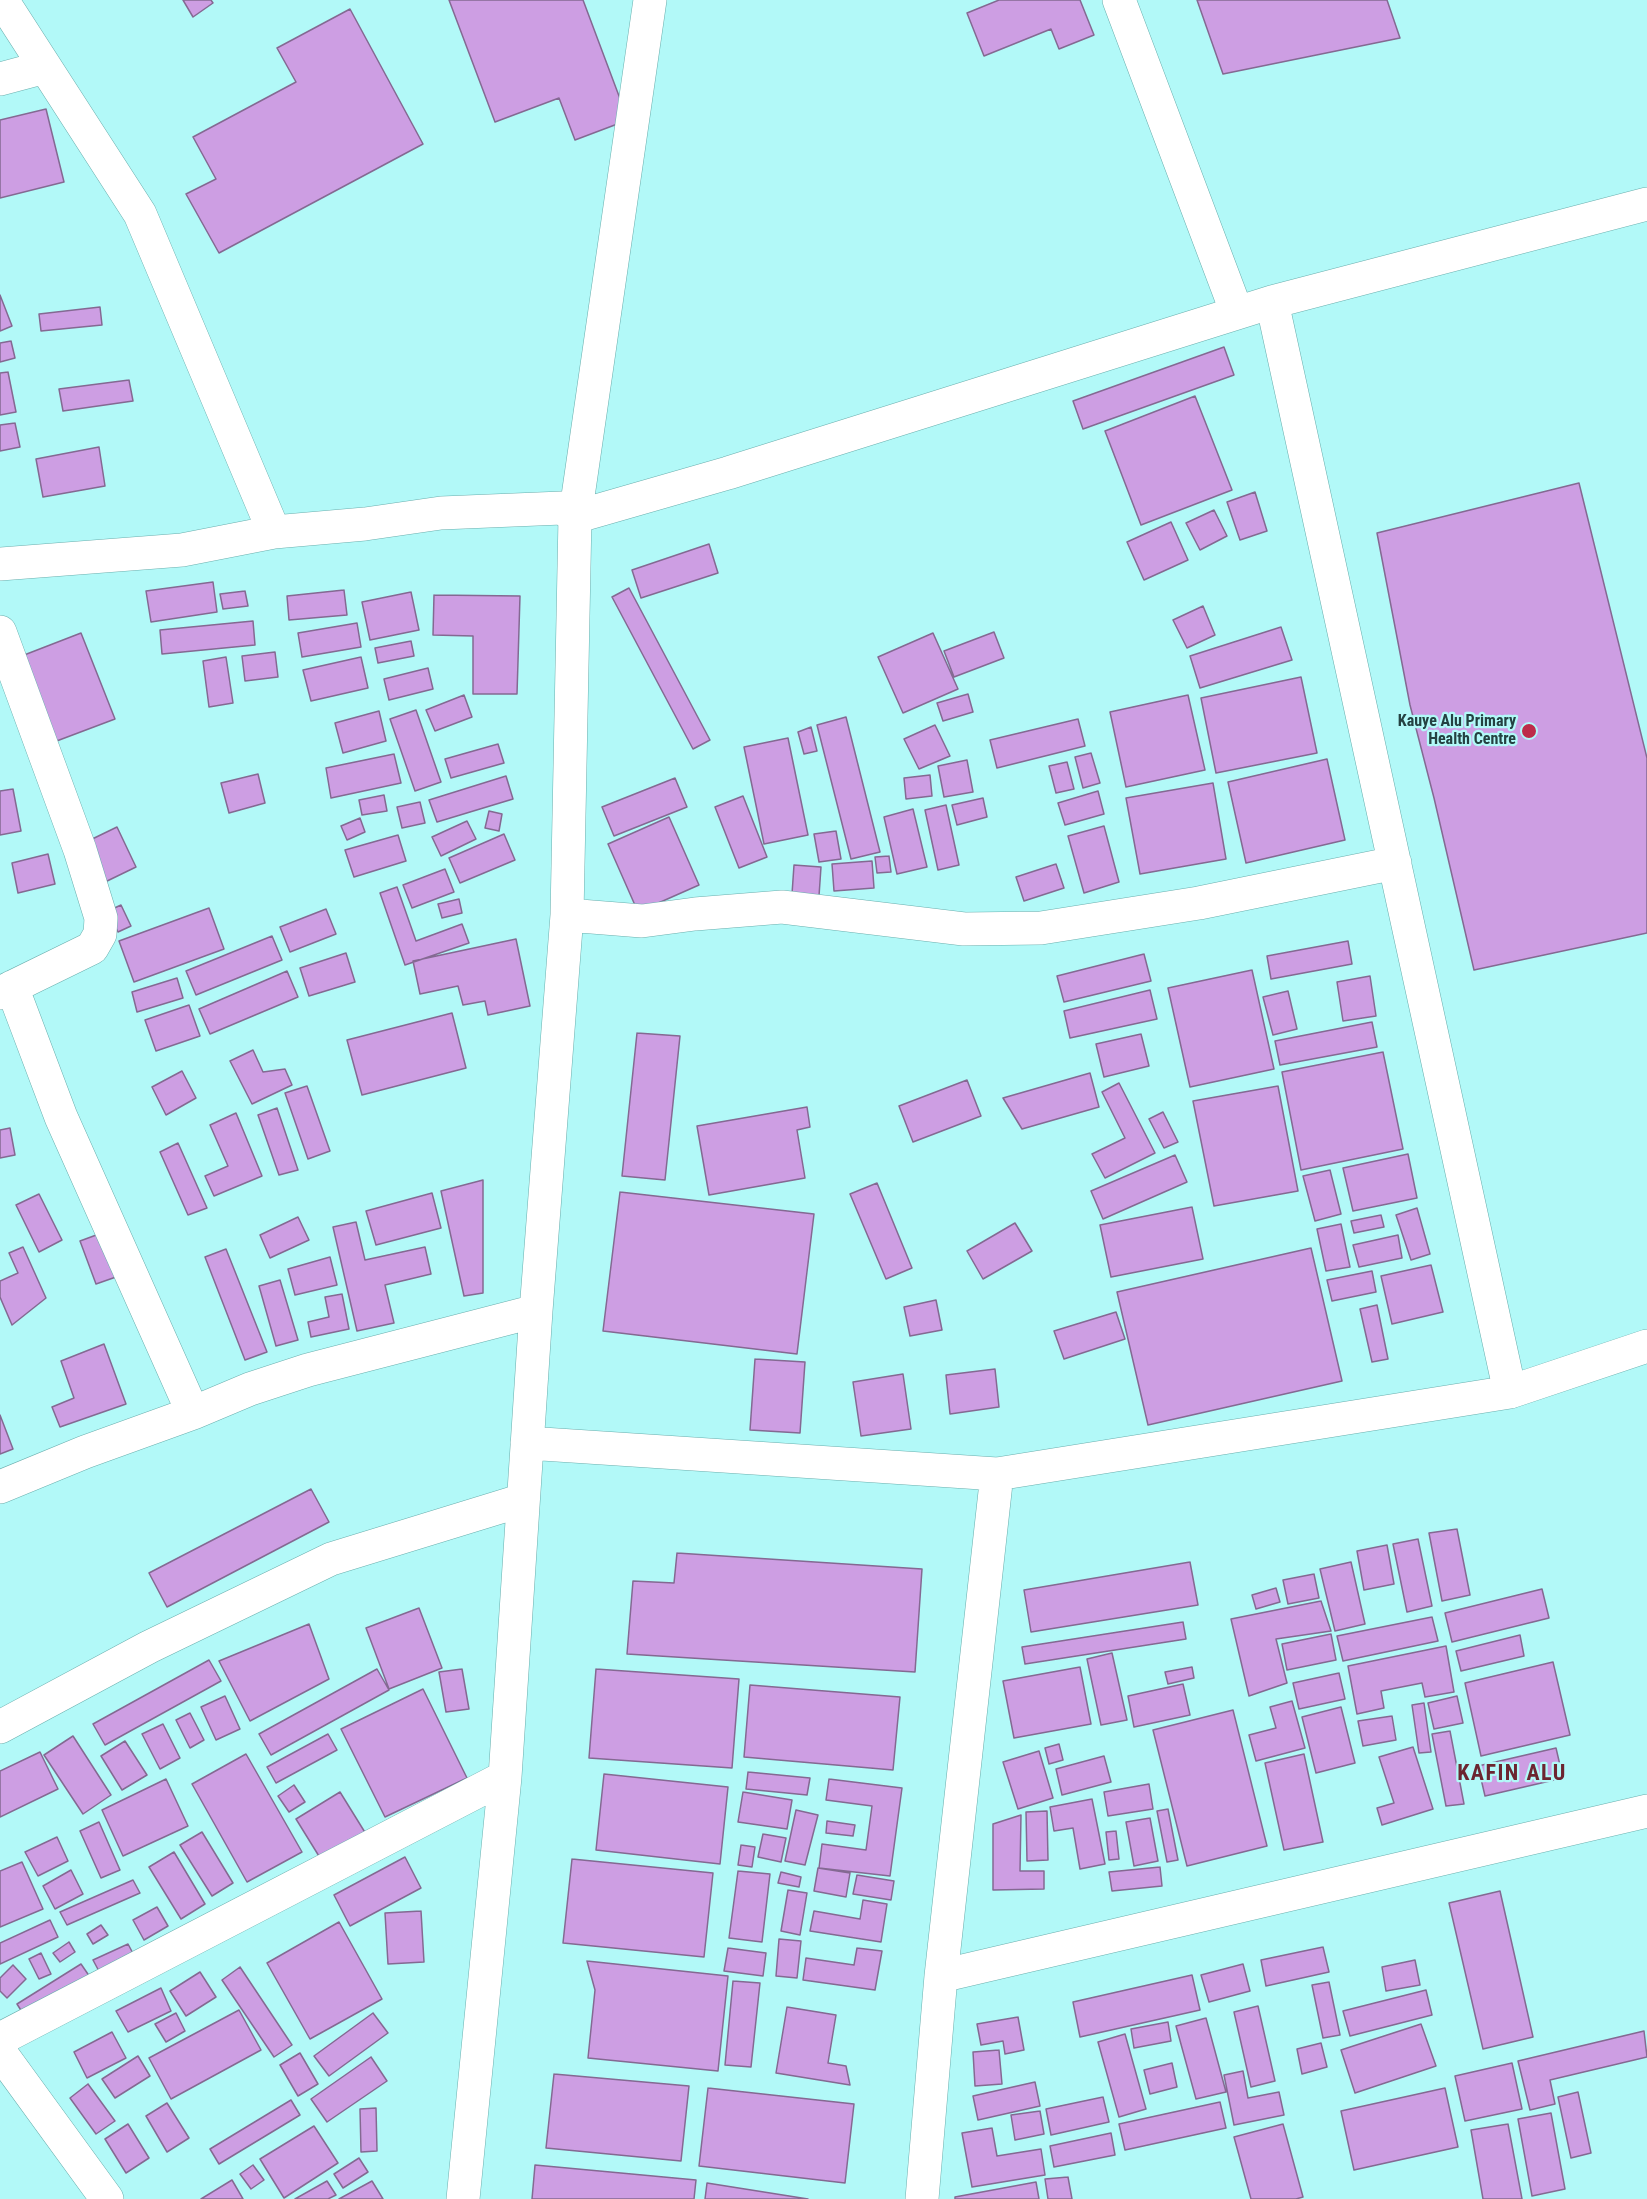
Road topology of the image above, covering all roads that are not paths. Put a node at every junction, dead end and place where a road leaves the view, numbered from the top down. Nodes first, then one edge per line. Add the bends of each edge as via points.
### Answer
1 (2, 0) edge
2 (650, 0) edge
3 (1119, 0) edge
4 (45, 67) junction
5 (0, 79) edge
6 (1647, 204) edge
7 (1272, 302) junction
8 (1237, 313) junction
9 (576, 517) junction
10 (274, 532) junction
11 (0, 564) edge
12 (0, 632) edge
13 (1395, 863) junction
14 (567, 915) junction
15 (6, 990) edge
16 (536, 1311) junction
17 (1647, 1346) edge
18 (1510, 1392) junction
19 (193, 1413) junction
20 (527, 1443) junction
21 (998, 1474) junction
22 (0, 1487) edge
23 (523, 1500) junction
24 (0, 1727) edge
25 (505, 1777) junction
26 (1647, 1811) edge
27 (941, 1976) junction
28 (0, 2039) edge
29 (0, 2052) edge
30 (107, 2199) edge
31 (463, 2199) edge
32 (922, 2199) edge

1 - 4 street
2 - 9 street
3 - 8 street
4 - 5 street
4 - 10 street via 140,214
6 - 7 street
7 - 8 street
7 - 13 street
8 - 9 street
9 - 10 street via 562,508 441,513
9 - 14 street
10 - 11 street via 182,549
12 - 15 street via 101,918 100,934 92,948
13 - 14 street via 1199,903 1041,928 964,929 782,907 642,921
13 - 18 street
14 - 16 street
15 - 19 street
16 - 19 street via 308,1370
16 - 20 street
17 - 18 street
18 - 21 street
19 - 22 street
20 - 21 street
20 - 23 street
21 - 27 street
23 - 24 street via 331,1559 149,1647
23 - 25 street
25 - 28 street
25 - 31 street
26 - 27 street
27 - 32 street
29 - 30 street

